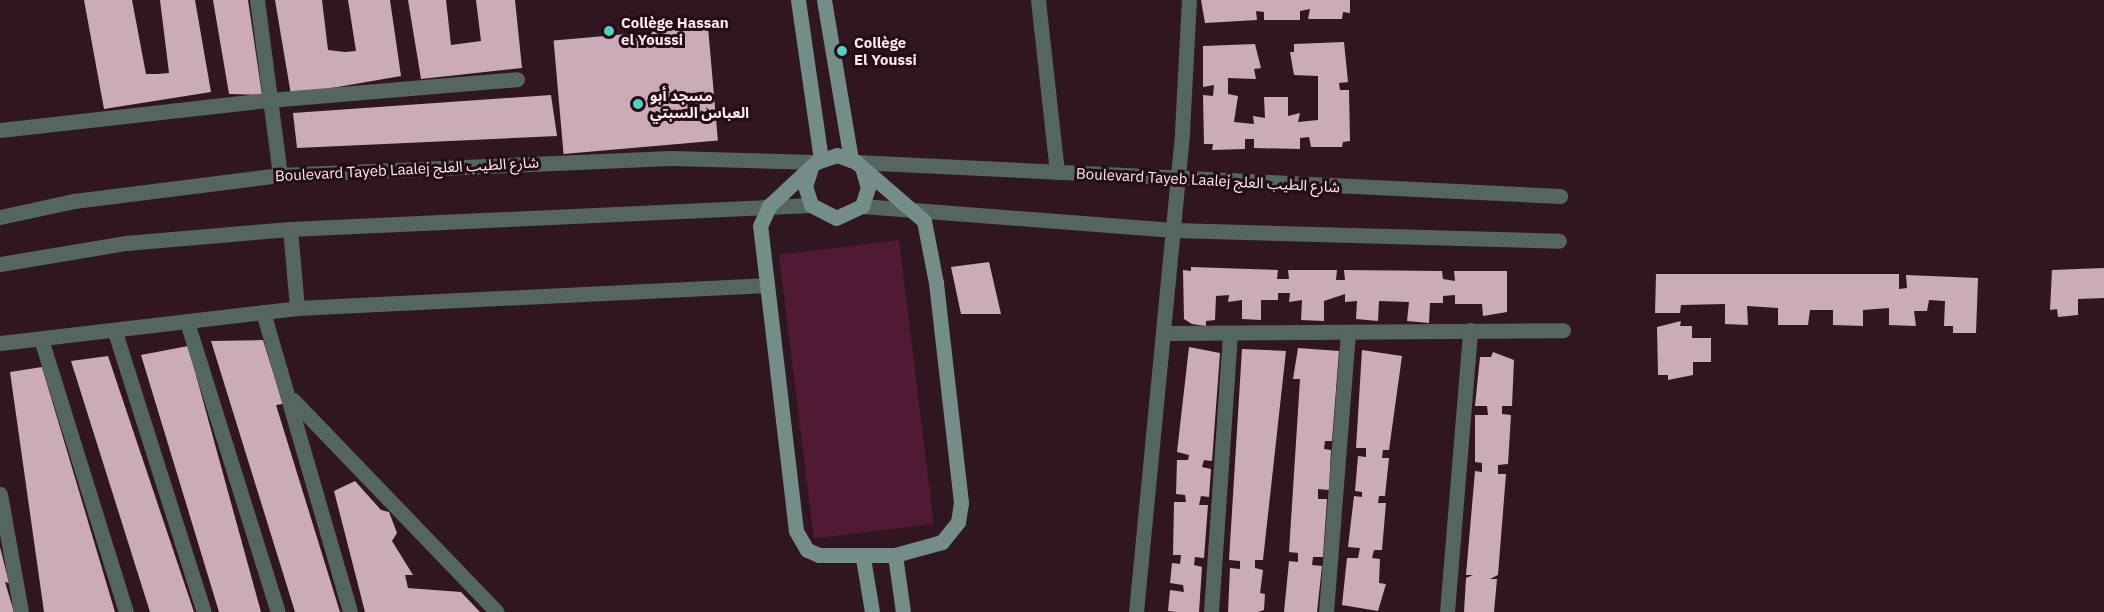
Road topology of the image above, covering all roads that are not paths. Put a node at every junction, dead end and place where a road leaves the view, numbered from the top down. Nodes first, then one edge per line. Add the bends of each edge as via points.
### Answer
1 (257, 0) edge
2 (798, 0) edge
3 (824, 0) edge
4 (1038, 0) edge
5 (1189, 0) edge
6 (517, 79) dead end
7 (269, 100) junction
8 (0, 130) edge
9 (816, 163) junction
10 (856, 163) junction
11 (1057, 172) junction
12 (280, 175) junction
13 (1177, 179) junction
14 (1560, 196) dead end
15 (771, 205) junction
16 (811, 205) junction
17 (862, 206) junction
18 (915, 212) junction
19 (0, 217) edge
20 (290, 229) junction
21 (1173, 230) junction
22 (1559, 241) dead end
23 (0, 264) edge
24 (764, 285) junction
25 (297, 308) junction
26 (263, 312) junction
27 (187, 322) junction
28 (1470, 330) junction
29 (1563, 330) dead end
30 (116, 332) junction
31 (1348, 332) junction
32 (1164, 333) junction
33 (1230, 333) junction
34 (41, 339) junction
35 (0, 343) edge
36 (292, 399) junction
37 (0, 498) edge
38 (895, 555) junction
39 (863, 558) junction
40 (21, 612) edge
41 (126, 612) edge
42 (204, 612) edge
43 (278, 612) edge
44 (350, 612) edge
45 (497, 612) edge
46 (872, 612) edge
47 (903, 612) edge
48 (1137, 612) edge
49 (1211, 612) edge
50 (1326, 612) edge
51 (1447, 612) edge

1 - 7 street
2 - 9 street
3 - 10 street
4 - 11 street
5 - 13 street
6 - 7 street
7 - 8 street
7 - 12 street
9 - 10 street
9 - 12 street, Boulevard Tayeb Laalej شارع الطيب العلج via 671,158
9 - 15 street
9 - 16 street via 805,186
10 - 11 street, Boulevard Tayeb Laalej شارع الطيب العلج
10 - 17 street via 868,188
10 - 18 street
11 - 13 street, Boulevard Tayeb Laalej شارع الطيب العلج
12 - 19 street, Boulevard Tayeb Laalej شارع الطيب العلج via 74,201
13 - 14 street, Boulevard Tayeb Laalej شارع الطيب العلج
13 - 21 street
15 - 16 street
15 - 20 street
15 - 24 street via 760,226
16 - 17 street via 836,219
17 - 18 street
18 - 21 street
18 - 38 street via 927,230 936,283 961,503 958,522 942,542
20 - 23 street via 126,243
20 - 25 street
21 - 22 street
21 - 32 street
24 - 25 street
24 - 39 street via 799,541 819,555
25 - 26 street
26 - 27 street
26 - 36 street
27 - 30 street
27 - 43 street
28 - 29 street
28 - 31 street
28 - 51 street
30 - 34 street
30 - 42 street
31 - 33 street
31 - 50 street
32 - 33 street
32 - 48 street
33 - 49 street
34 - 35 street
34 - 41 street
36 - 44 street
36 - 45 street
37 - 40 street
38 - 39 street
38 - 47 street
39 - 46 street

